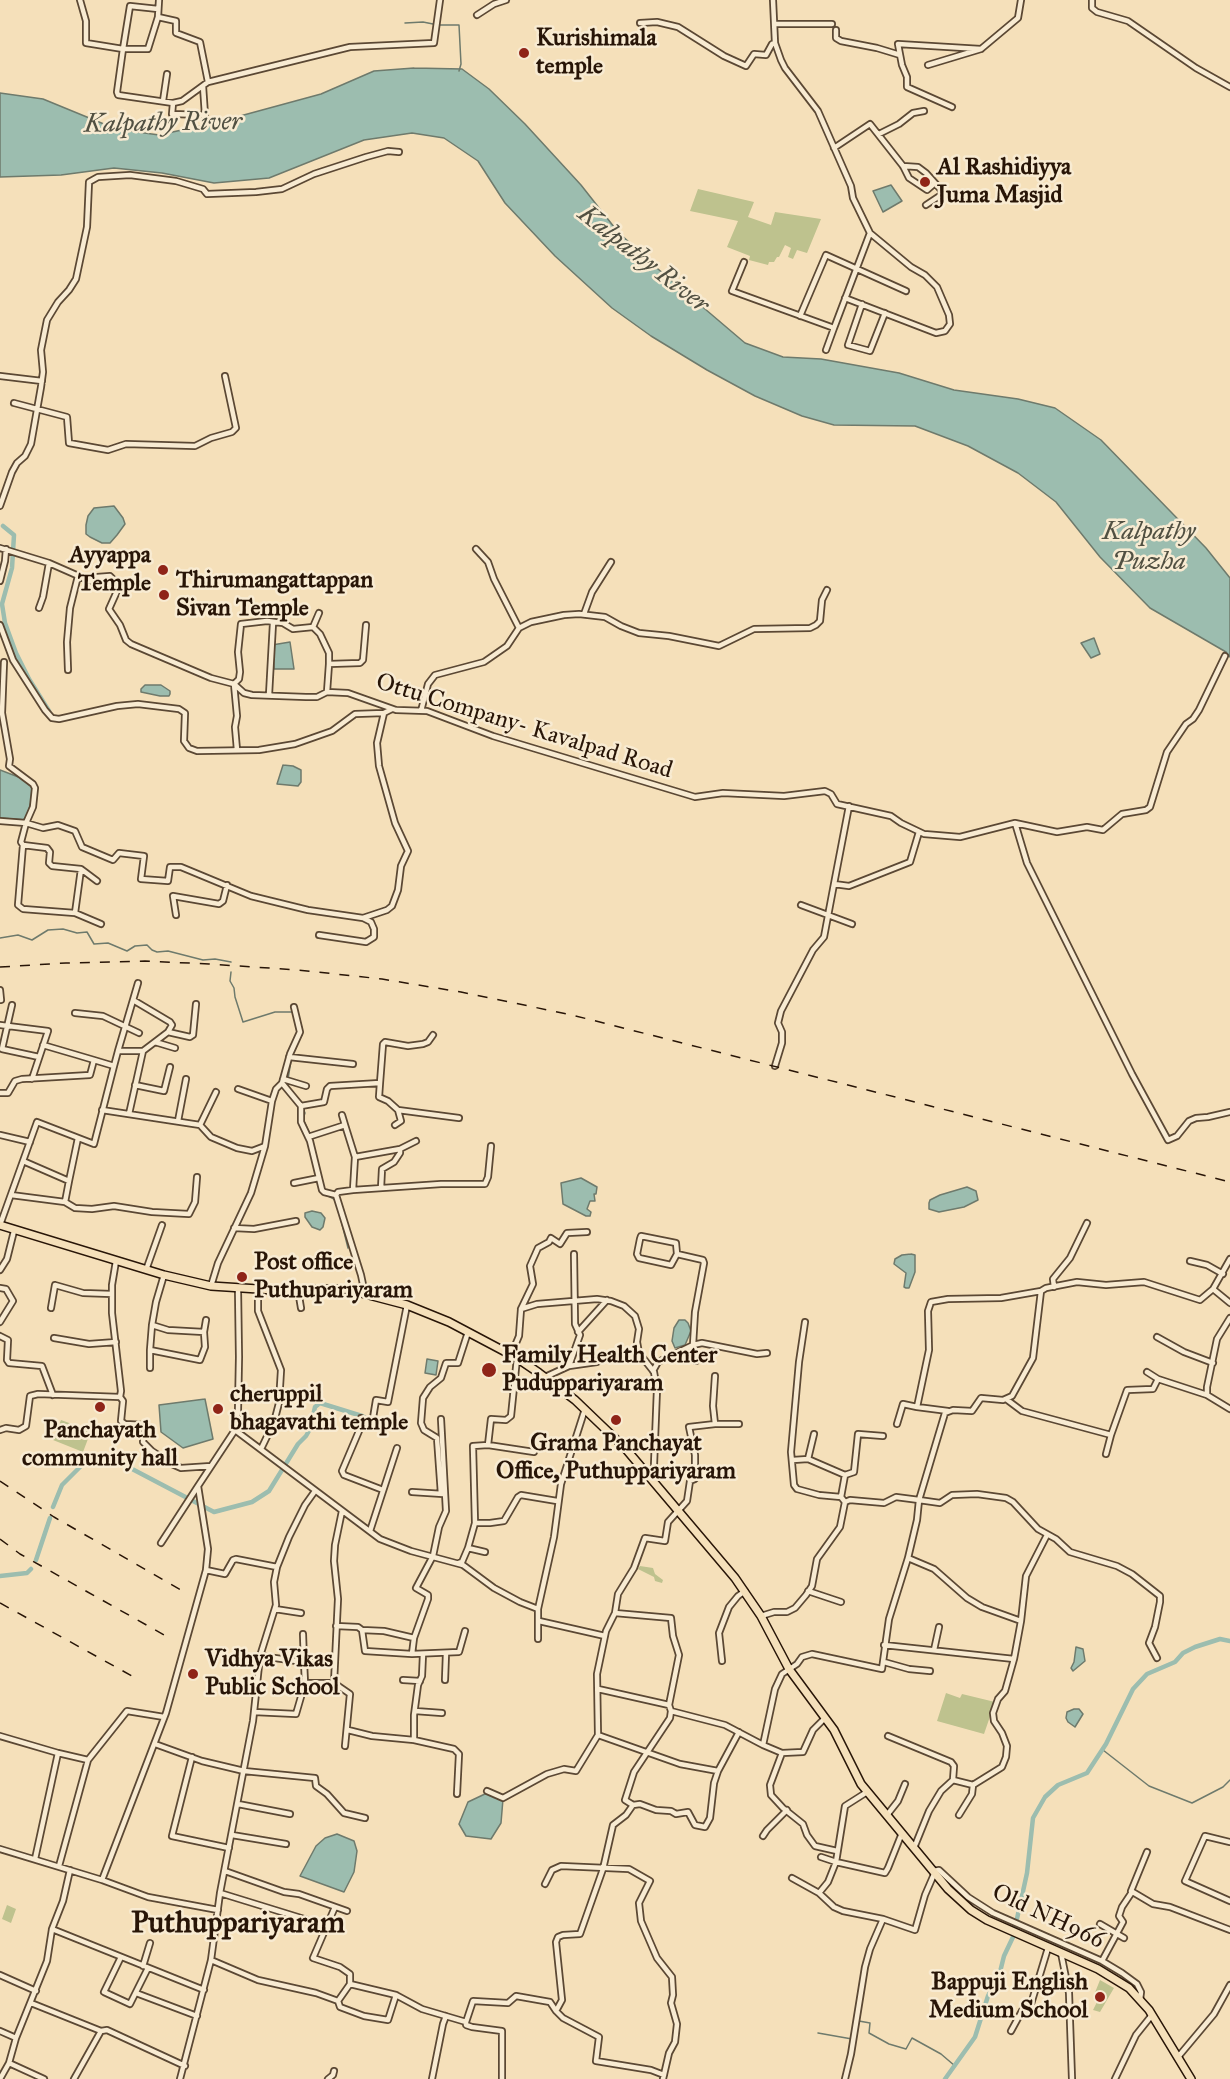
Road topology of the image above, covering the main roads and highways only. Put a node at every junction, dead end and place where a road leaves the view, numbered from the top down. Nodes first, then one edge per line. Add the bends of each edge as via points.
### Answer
1 (0, 1225) edge
2 (1191, 2079) edge

1 - 2 highway via 211,1286 346,1289 406,1305 449,1322 545,1377 625,1448 745,1591 789,1669 834,1730 867,1792 948,1888 971,1910 1003,1928 1115,1978 1129,1988 1152,2015

